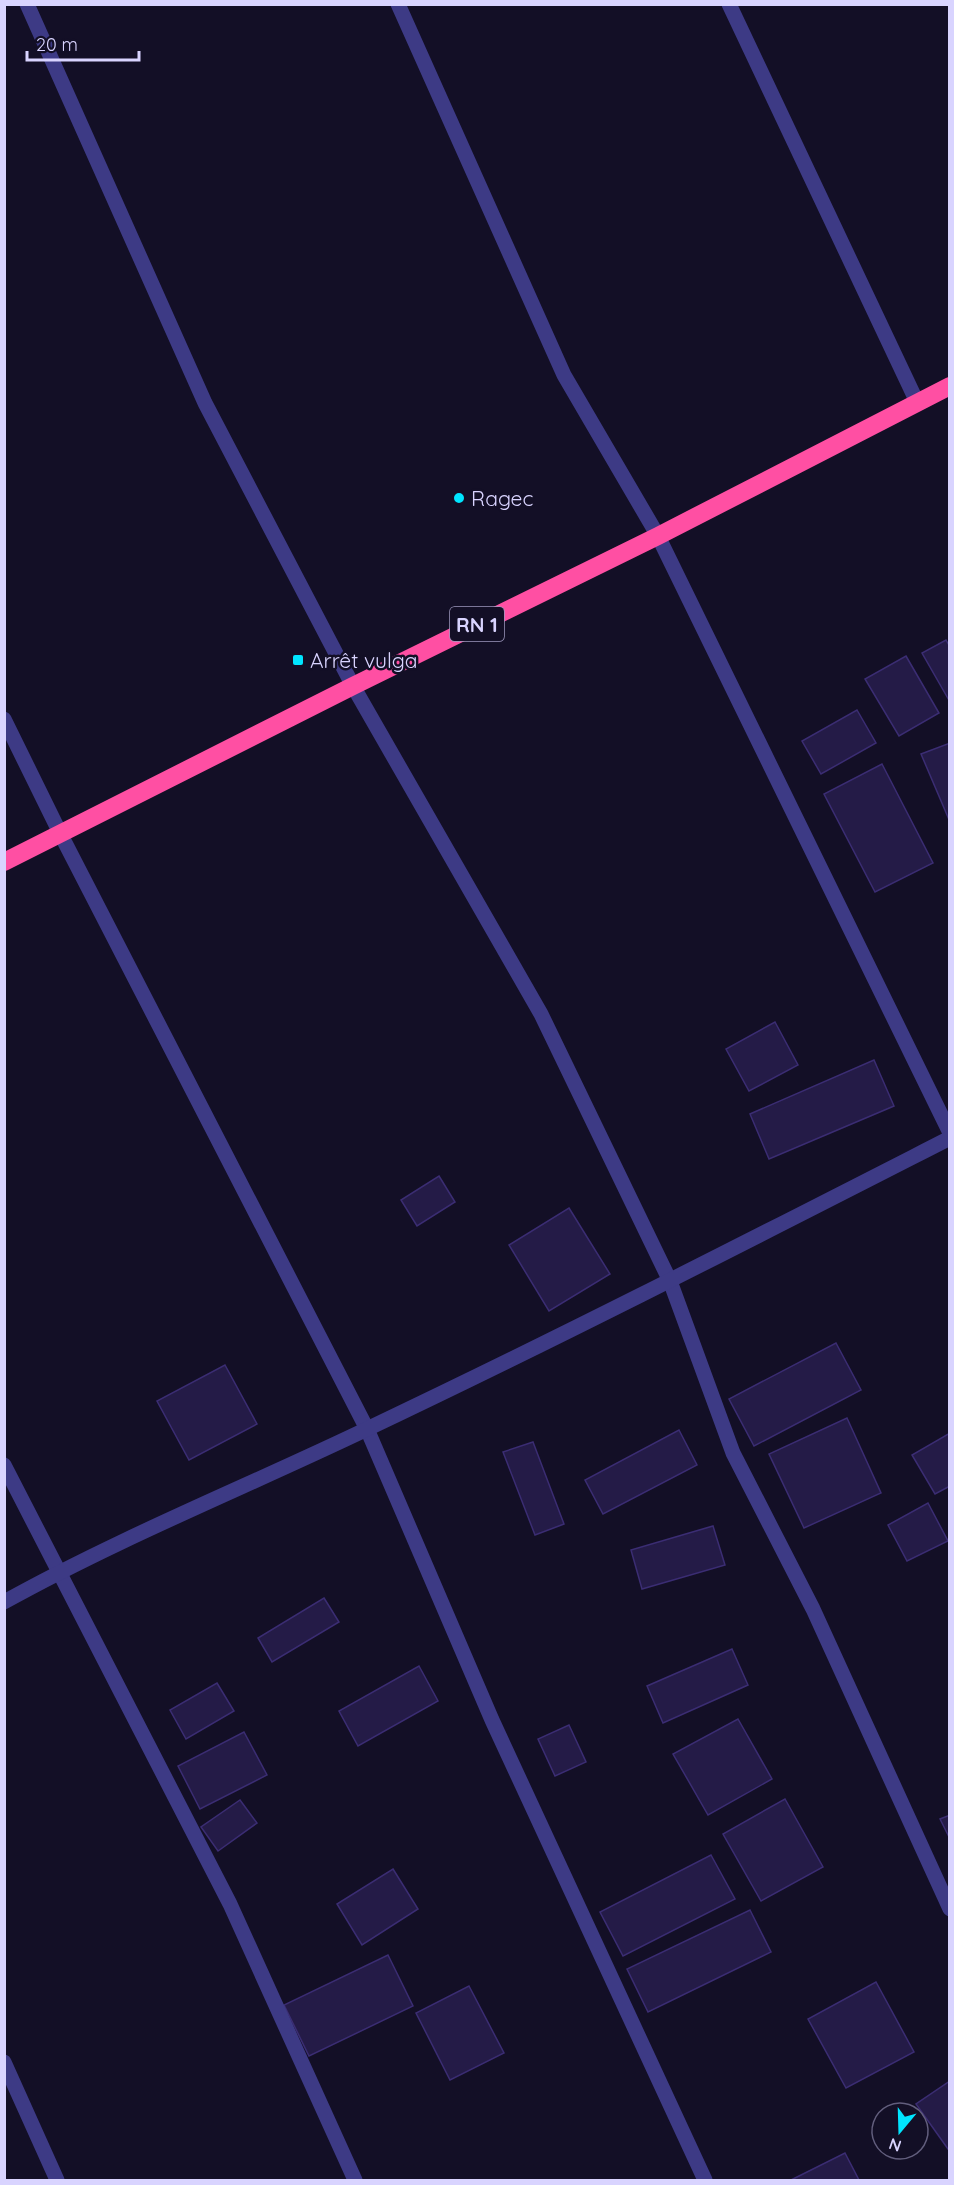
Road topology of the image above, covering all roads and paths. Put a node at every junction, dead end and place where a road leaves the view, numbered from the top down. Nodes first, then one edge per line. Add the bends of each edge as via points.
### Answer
1 (27, 4) edge
2 (398, 4) edge
3 (729, 4) edge
4 (950, 386) edge
5 (917, 402) junction
6 (658, 536) junction
7 (353, 686) junction
8 (4, 719) edge
9 (60, 833) junction
10 (4, 862) edge
11 (950, 1132) edge
12 (950, 1138) edge
13 (670, 1281) junction
14 (367, 1429) junction
15 (4, 1465) edge
16 (60, 1571) junction
17 (4, 1602) edge
18 (950, 1909) edge
19 (4, 2062) edge
20 (57, 2181) edge
21 (355, 2181) edge
22 (705, 2181) edge

1 - 7 street via 205,403
2 - 6 street via 564,375
3 - 5 street
4 - 5 highway, RN 1
5 - 6 highway, RN 1
6 - 7 highway, RN 1
6 - 11 street
7 - 9 highway, RN 1
7 - 13 street via 541,1014
8 - 9 street
9 - 10 highway, RN 1
9 - 14 street
12 - 13 street
13 - 14 street
13 - 18 street via 733,1453 813,1610
14 - 16 street
14 - 22 street via 492,1720
15 - 16 street
16 - 17 street
16 - 21 street via 230,1904
19 - 20 street

